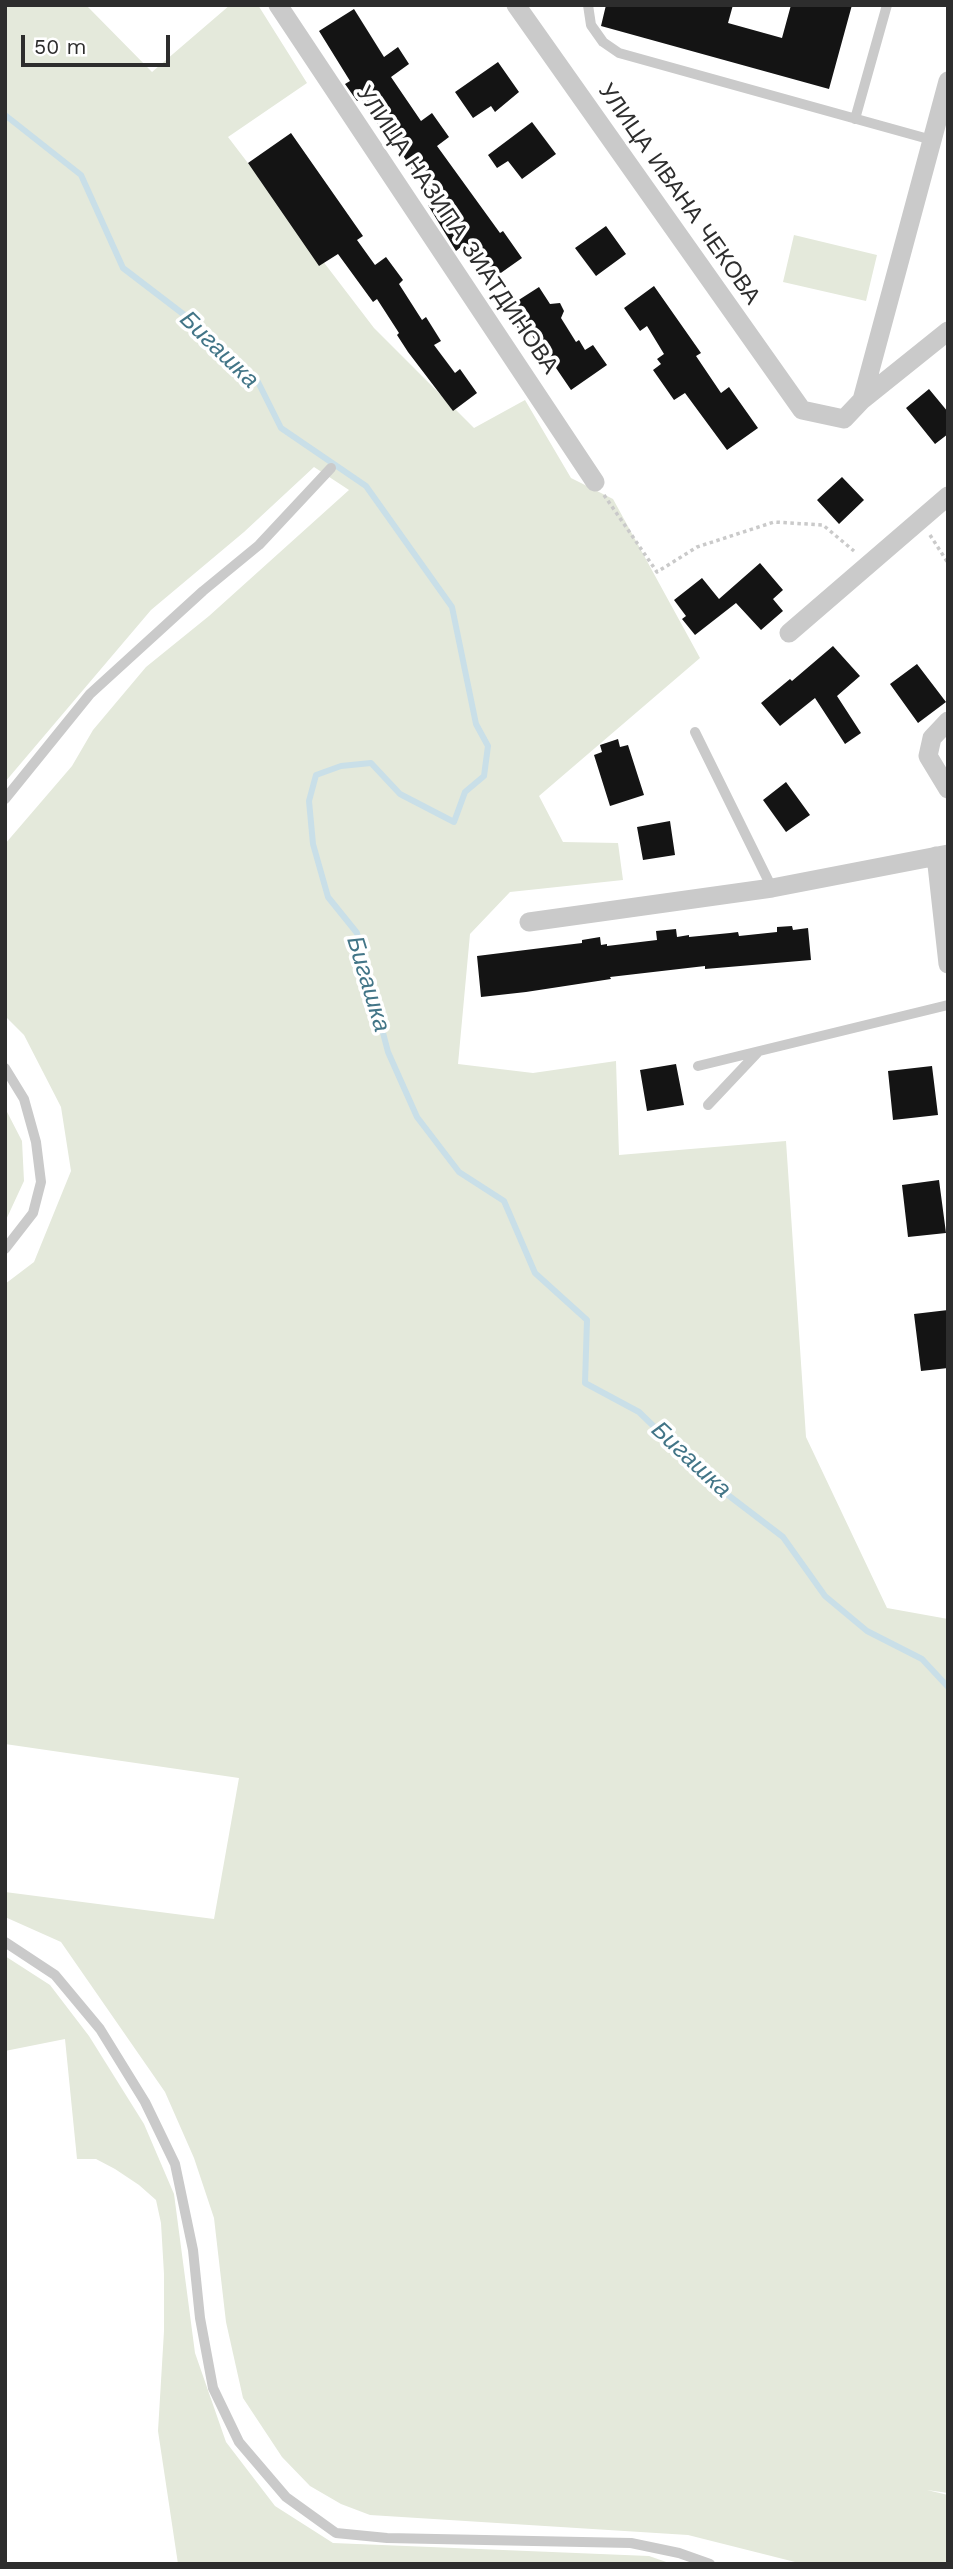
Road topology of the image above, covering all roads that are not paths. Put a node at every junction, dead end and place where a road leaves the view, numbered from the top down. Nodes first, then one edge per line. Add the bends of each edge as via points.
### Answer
1 (278, 5) edge
2 (516, 5) edge
3 (588, 5) edge
4 (887, 5) edge
5 (948, 81) edge
6 (855, 119) junction
7 (932, 140) junction
8 (948, 331) edge
9 (862, 400) junction
10 (331, 468) dead end
11 (595, 482) road end
12 (948, 496) edge
13 (789, 634) dead end
14 (948, 722) edge
15 (695, 732) dead end
16 (948, 789) edge
17 (5, 799) edge
18 (942, 855) edge
19 (772, 888) junction
20 (529, 922) dead end
21 (948, 964) edge
22 (948, 1005) edge
23 (759, 1051) junction
24 (698, 1066) dead end
25 (5, 1068) edge
26 (708, 1105) dead end
27 (5, 1249) edge
28 (5, 1942) edge
29 (710, 2564) edge

1 - 11 street, УЛИЦА НАЗИПА ЗИАТДИНОВА
2 - 9 street, УЛИЦА ИВАНА ЧЕКОВА via 802,410 844,419
3 - 6 lane via 591,25 603,42 619,53
4 - 6 lane
5 - 7 street
6 - 7 lane
7 - 9 street
8 - 9 street
10 - 17 lane via 259,545 90,694
12 - 13 street
14 - 16 street via 932,738 928,756
15 - 19 lane
18 - 19 street
18 - 21 street
19 - 20 street
22 - 23 lane
23 - 24 lane
23 - 26 lane
25 - 27 lane via 24,1099 41,1182 33,1213
28 - 29 lane via 55,1975 100,2029 145,2102 175,2164 213,2388 239,2442 286,2497 336,2533 631,2543

